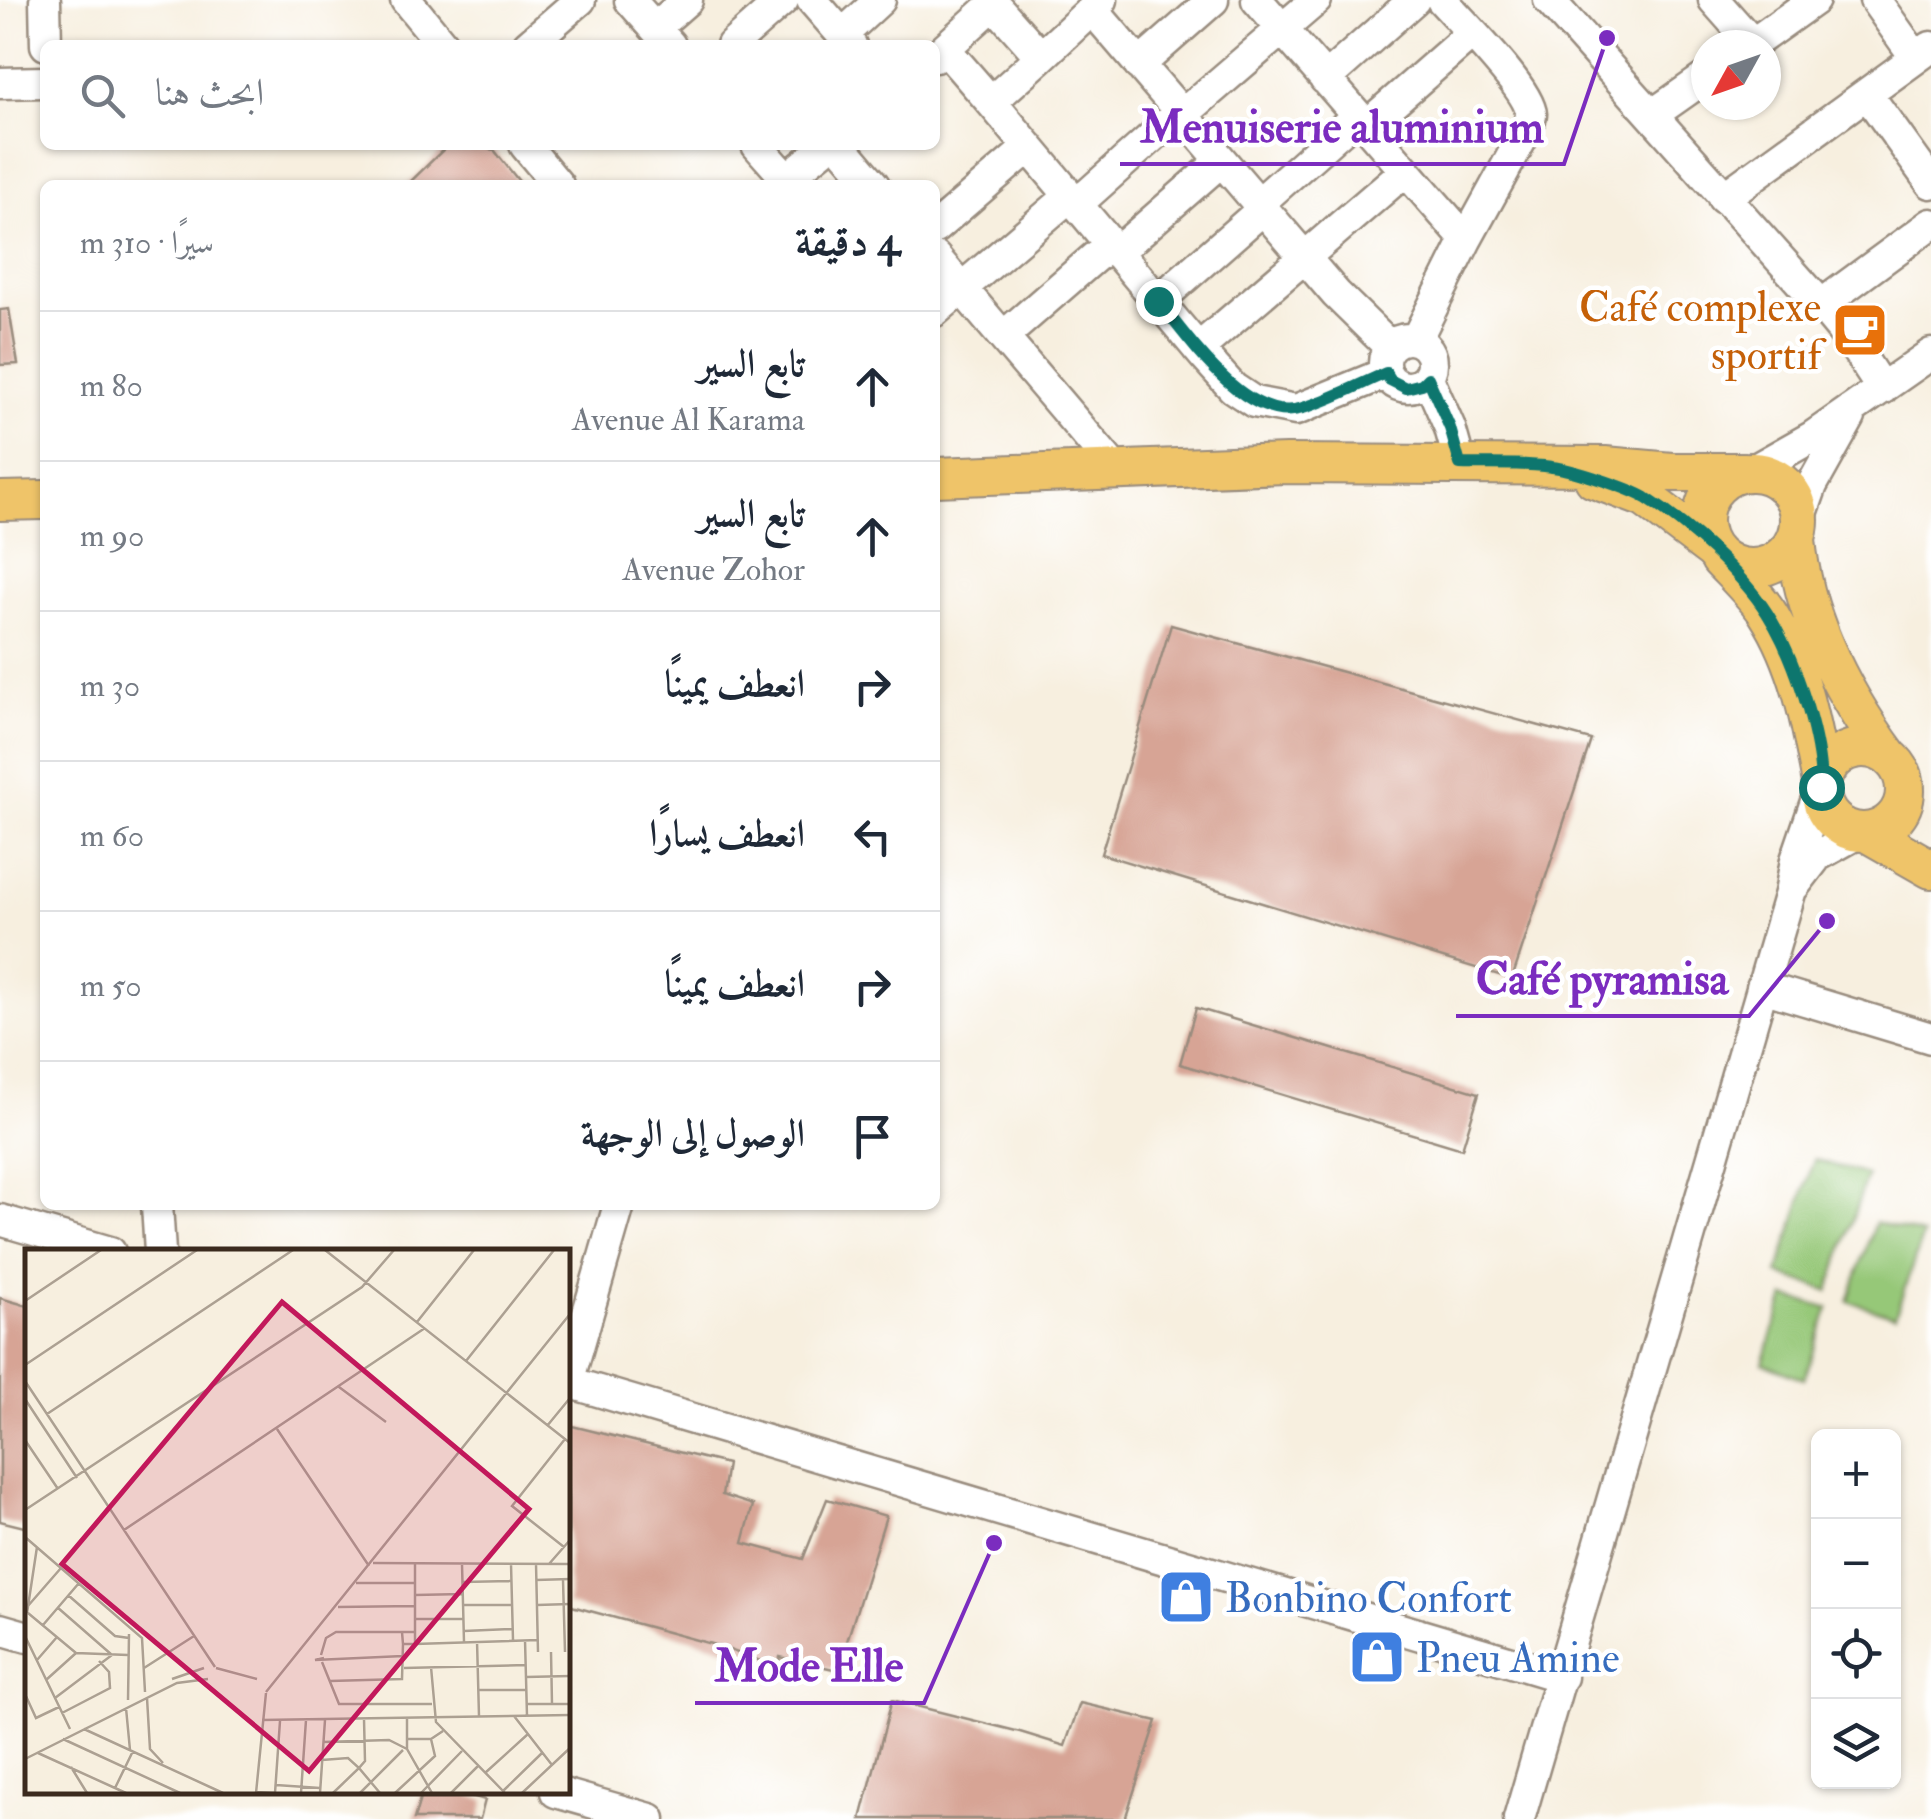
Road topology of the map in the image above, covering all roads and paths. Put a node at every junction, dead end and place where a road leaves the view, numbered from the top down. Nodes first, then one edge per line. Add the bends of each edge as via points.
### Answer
1 (45, 0) edge
2 (406, 0) edge
3 (580, 0) edge
4 (630, 0) edge
5 (687, 0) edge
6 (783, 0) edge
7 (812, 0) edge
8 (880, 0) edge
9 (1213, 0) edge
10 (1258, 0) edge
11 (1316, 0) edge
12 (1414, 0) edge
13 (1442, 0) edge
14 (1549, 0) edge
15 (1714, 0) edge
16 (1814, 0) edge
17 (1875, 0) edge
18 (993, 2) edge
19 (1097, 5) edge
20 (545, 11) edge
21 (1282, 29) junction
22 (1739, 30) edge
23 (1773, 30) edge
24 (1471, 34) junction
25 (662, 36) edge
26 (46, 40) edge
27 (439, 40) edge
28 (530, 40) edge
29 (738, 40) edge
30 (846, 40) edge
31 (940, 53) edge
32 (1924, 53) edge
33 (1041, 56) junction
34 (1139, 65) junction
35 (1325, 79) junction
36 (40, 82) edge
37 (0, 83) edge
38 (1691, 88) edge
39 (1867, 94) junction
40 (990, 102) junction
41 (1181, 114) junction
42 (1652, 115) junction
43 (1362, 121) junction
44 (1029, 147) junction
45 (529, 150) edge
46 (761, 150) edge
47 (822, 150) edge
48 (844, 150) edge
49 (1221, 161) junction
50 (1406, 171) junction
51 (554, 180) edge
52 (782, 180) edge
53 (785, 180) edge
54 (870, 180) edge
55 (1931, 182) edge
56 (1724, 198) junction
57 (1074, 200) junction
58 (1261, 207) junction
59 (940, 224) edge
60 (1931, 224) edge
61 (1466, 240) junction
62 (1114, 248) junction
63 (1305, 258) junction
64 (940, 263) edge
65 (962, 288) junction
66 (1158, 301) junction
67 (1821, 305) junction
68 (940, 307) edge
69 (1003, 337) junction
70 (1198, 349) junction
71 (1397, 353) junction
72 (1931, 354) edge
73 (1428, 378) junction
74 (1882, 390) junction
75 (1856, 408) junction
76 (1460, 464) junction
77 (1554, 467) junction
78 (1117, 471) junction
79 (1747, 472) junction
80 (940, 473) edge
81 (40, 500) edge
82 (0, 501) edge
83 (1798, 530) junction
84 (1715, 553) junction
85 (1895, 764) junction
86 (1822, 785) junction
87 (1931, 805) edge
88 (1863, 832) junction
89 (1931, 869) edge
90 (1790, 892) junction
91 (1762, 987) junction
92 (1931, 1038) edge
93 (157, 1210) edge
94 (618, 1210) edge
95 (0, 1220) edge
96 (100, 1249) edge
97 (160, 1249) edge
98 (570, 1375) edge
99 (570, 1383) edge
100 (0, 1630) edge
101 (25, 1637) edge
102 (1562, 1677) junction
103 (563, 1794) edge
104 (650, 1819) edge
105 (1519, 1819) edge

1 - 26 street
2 - 27 street
3 - 20 street
4 - 25 street
5 - 25 street
6 - 29 street
7 - 30 street
8 - 30 street
9 - 34 street
10 - 21 street
11 - 21 street
12 - 35 street
13 - 24 street
14 - 42 street
15 - 22 street
16 - 23 street
17 - 32 street
18 - 31 street
18 - 33 street
19 - 33 street
19 - 34 street
20 - 28 street
21 - 35 street
21 - 41 street
24 - 43 street
24 - 61 street via 1531,112
31 - 40 street
32 - 39 street
33 - 40 street
34 - 41 street
35 - 43 street
36 - 37 street
38 - 42 street
39 - 55 street
39 - 56 street
40 - 44 street
41 - 49 street
41 - 57 street
42 - 56 street
43 - 50 street
43 - 58 street
44 - 57 street
44 - 59 street
45 - 51 street
46 - 52 street
47 - 53 street
48 - 54 street
49 - 58 street
49 - 62 street
50 - 61 street
50 - 63 street
56 - 67 street
57 - 62 street
57 - 65 street
58 - 63 street
58 - 66 street
60 - 67 street
61 - 71 street
62 - 66 street
62 - 69 street
63 - 70 street
63 - 71 street
64 - 65 street
65 - 68 street
65 - 69 street
66 - 70 street
67 - 74 street
69 - 78 street
70 - 71 street via 1254,402 1296,410
71 - 73 street via 1430,352
71 - 73 street via 1390,380 1406,388
72 - 74 street
73 - 76 street
74 - 75 street
75 - 79 street
75 - 83 street via 1812,485
76 - 77 main road
76 - 78 main road
77 - 79 main road
77 - 84 main road via 1645,498
78 - 80 main road
79 - 83 main road via 1772,476 1789,490
79 - 84 main road via 1725,478 1706,501 1703,530
81 - 82 main road
83 - 84 main road via 1779,560 1762,568 1744,568
83 - 85 main road via 1802,582 1822,642 1853,704
84 - 86 main road via 1768,613 1789,657 1809,714
85 - 86 main road via 1869,748 1848,750 1830,763
85 - 87 main road
85 - 88 main road via 1905,787 1900,811 1889,823
86 - 88 main road via 1834,820
86 - 90 street
88 - 89 main road
88 - 90 street via 1816,856
90 - 91 street
91 - 92 street
91 - 102 street
93 - 97 street
94 - 98 street
95 - 96 street
99 - 102 street
100 - 101 street
102 - 105 street
103 - 104 street

